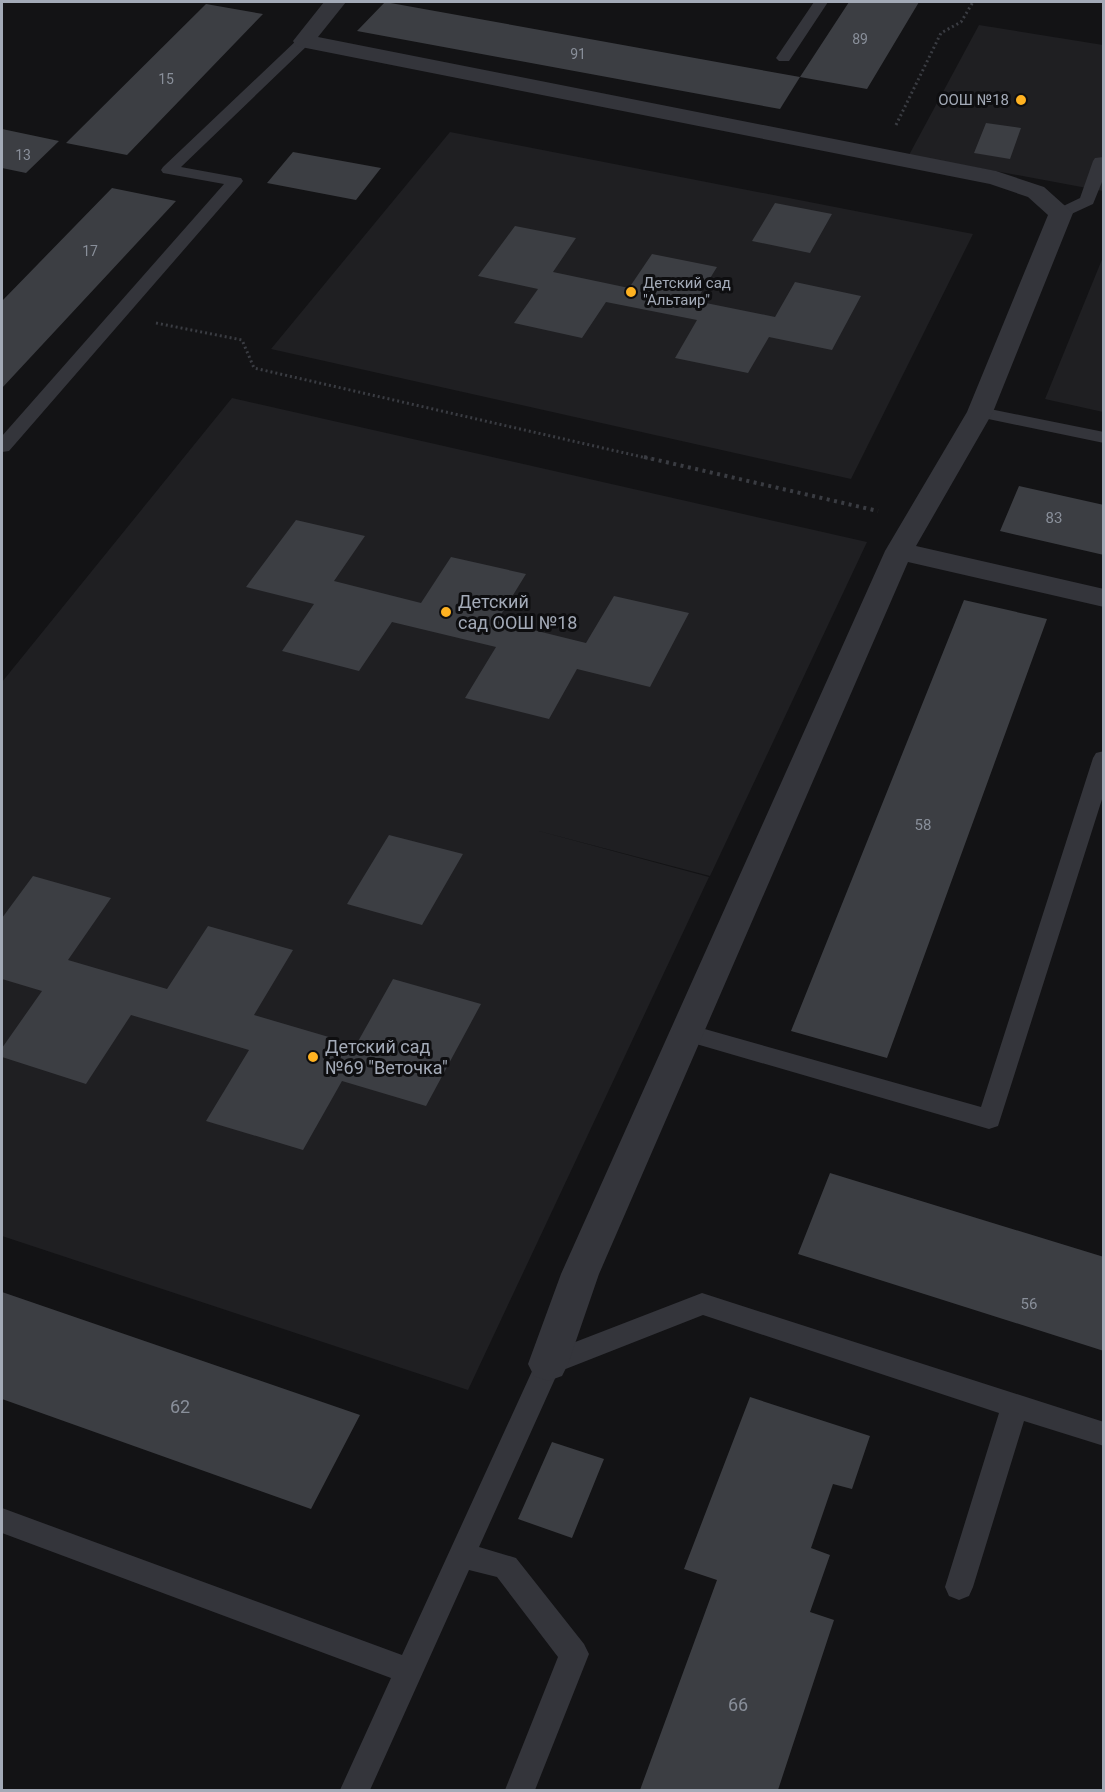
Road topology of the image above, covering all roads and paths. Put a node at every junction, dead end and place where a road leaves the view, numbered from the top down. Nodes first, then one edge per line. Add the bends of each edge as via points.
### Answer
1 (335, 2) edge
2 (821, 2) edge
3 (973, 2) edge
4 (304, 41) junction
5 (784, 58) dead end
6 (882, 155) junction
7 (1101, 162) dead end
8 (1061, 213) junction
9 (146, 321) dead end
10 (980, 412) junction
11 (1104, 438) edge
12 (2, 447) edge
13 (916, 520) junction
14 (899, 551) junction
15 (1104, 598) edge
16 (1104, 758) edge
17 (687, 1033) junction
18 (548, 1364) junction
19 (1015, 1406) junction
20 (1104, 1434) edge
21 (2, 1521) edge
22 (462, 1555) junction
23 (959, 1587) dead end
24 (409, 1671) junction
25 (355, 1791) edge
26 (520, 1791) edge

1 - 4 street
2 - 5 lane
3 - 6 path via 961,22 940,33
4 - 6 street
4 - 12 lane via 169,170 235,182
6 - 8 street via 996,178 1036,192
7 - 8 lane via 1087,201
8 - 10 street
9 - 13 path via 242,340 254,368
10 - 11 lane
10 - 13 street
13 - 14 street
14 - 15 street
14 - 17 street
16 - 17 lane via 989,1119
17 - 18 street via 580,1274
18 - 19 lane via 702,1304
18 - 22 lane
19 - 20 lane
19 - 23 lane
21 - 24 lane
22 - 24 lane
22 - 26 lane via 506,1567 574,1654
24 - 25 lane

